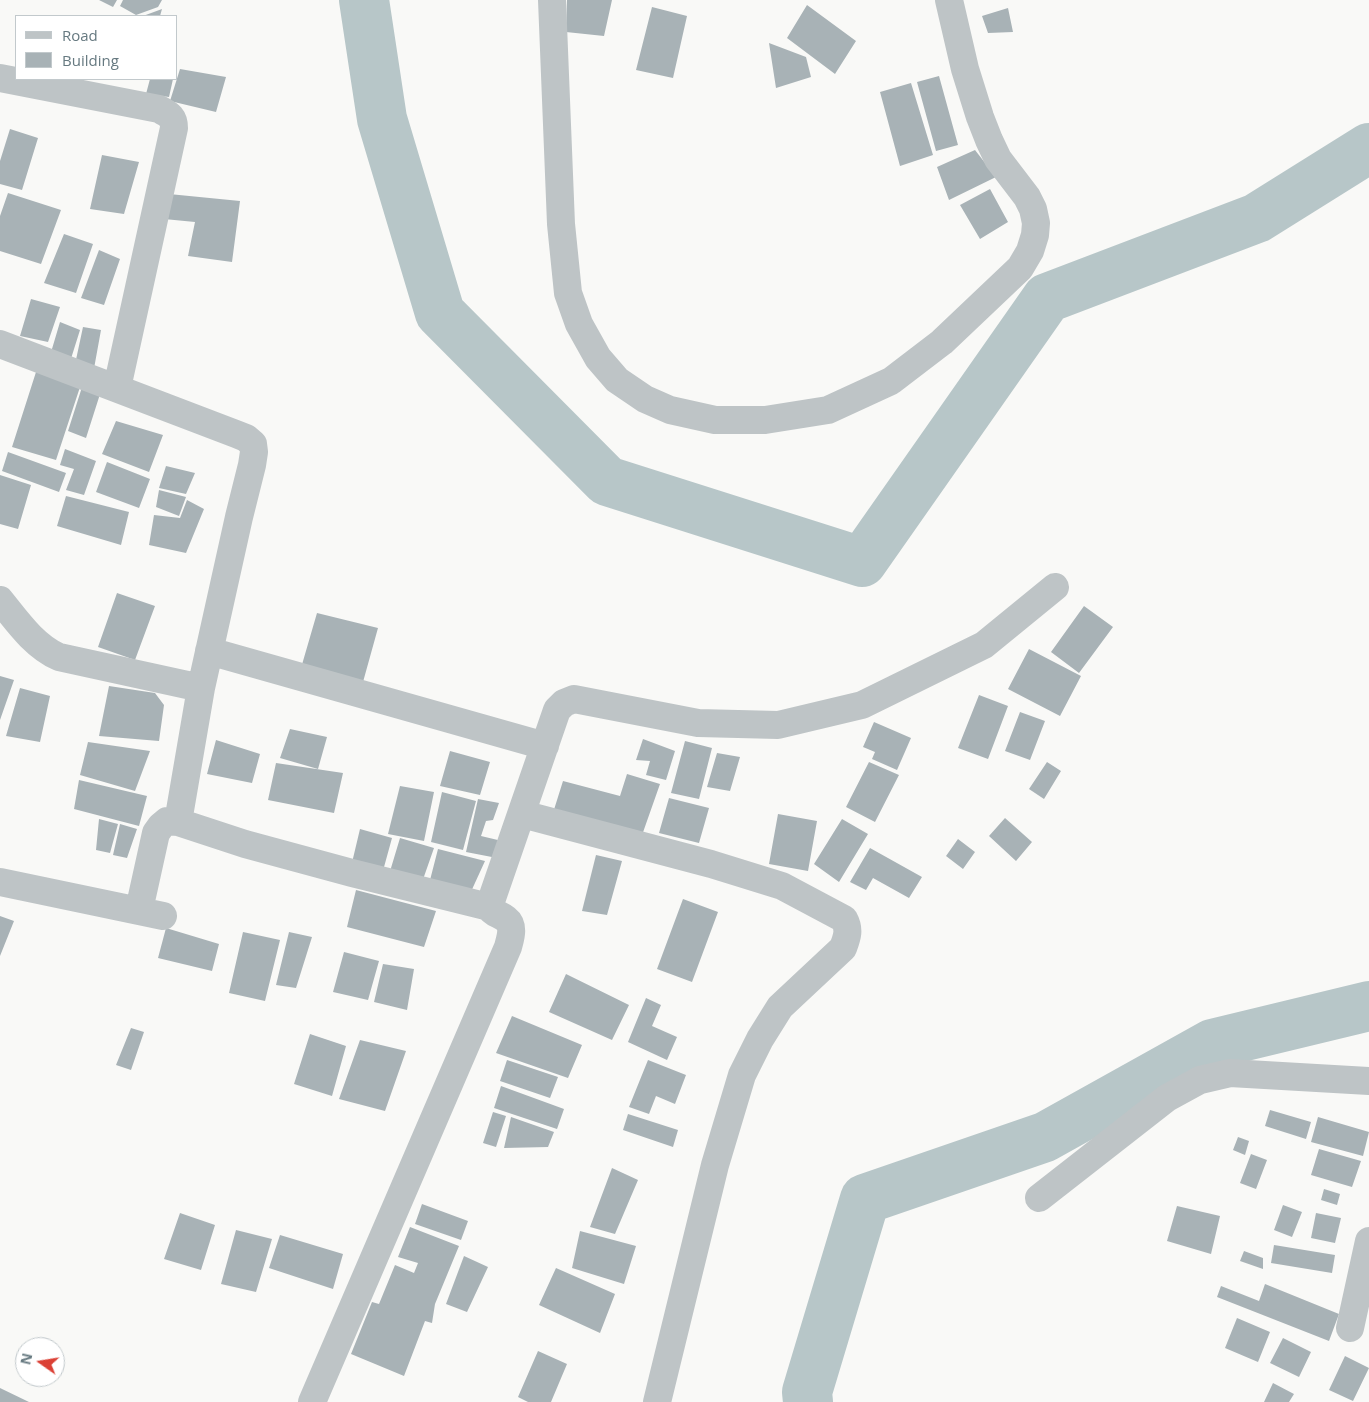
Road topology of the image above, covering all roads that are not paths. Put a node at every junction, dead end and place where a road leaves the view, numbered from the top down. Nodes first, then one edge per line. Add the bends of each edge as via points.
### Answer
1 (552, 0) edge
2 (949, 0) edge
3 (0, 78) edge
4 (0, 344) edge
5 (117, 388) junction
6 (1055, 587) dead end
7 (0, 600) edge
8 (209, 651) junction
9 (201, 688) junction
10 (545, 746) junction
11 (522, 814) junction
12 (178, 822) junction
13 (0, 882) edge
14 (489, 907) junction
15 (1369, 1081) edge
16 (1039, 1198) dead end
17 (1369, 1241) edge
18 (1350, 1328) dead end
19 (312, 1402) edge
20 (657, 1402) edge

1 - 2 street via 561,224 568,293 579,324 598,358 617,380 670,410 715,420 765,420 828,410 891,381 942,342 1020,268 1030,251 1036,223 1032,209 989,140 965,69
3 - 5 street via 159,109 174,120
4 - 5 street
5 - 8 street via 246,438 253,444 252,464
6 - 10 street via 984,645 862,705 778,725 698,723 574,699 557,710
7 - 9 street via 24,629 59,657
8 - 9 street
8 - 10 street
9 - 12 street
10 - 11 street
11 - 14 street
11 - 20 street via 782,886 844,920 848,926 843,948 780,1007 742,1074 715,1165
12 - 13 street via 167,821 156,833 151,913
12 - 14 street via 352,874
14 - 19 street via 510,925 512,934 508,947
15 - 16 street via 1230,1073 1200,1080 1167,1098
17 - 18 street

